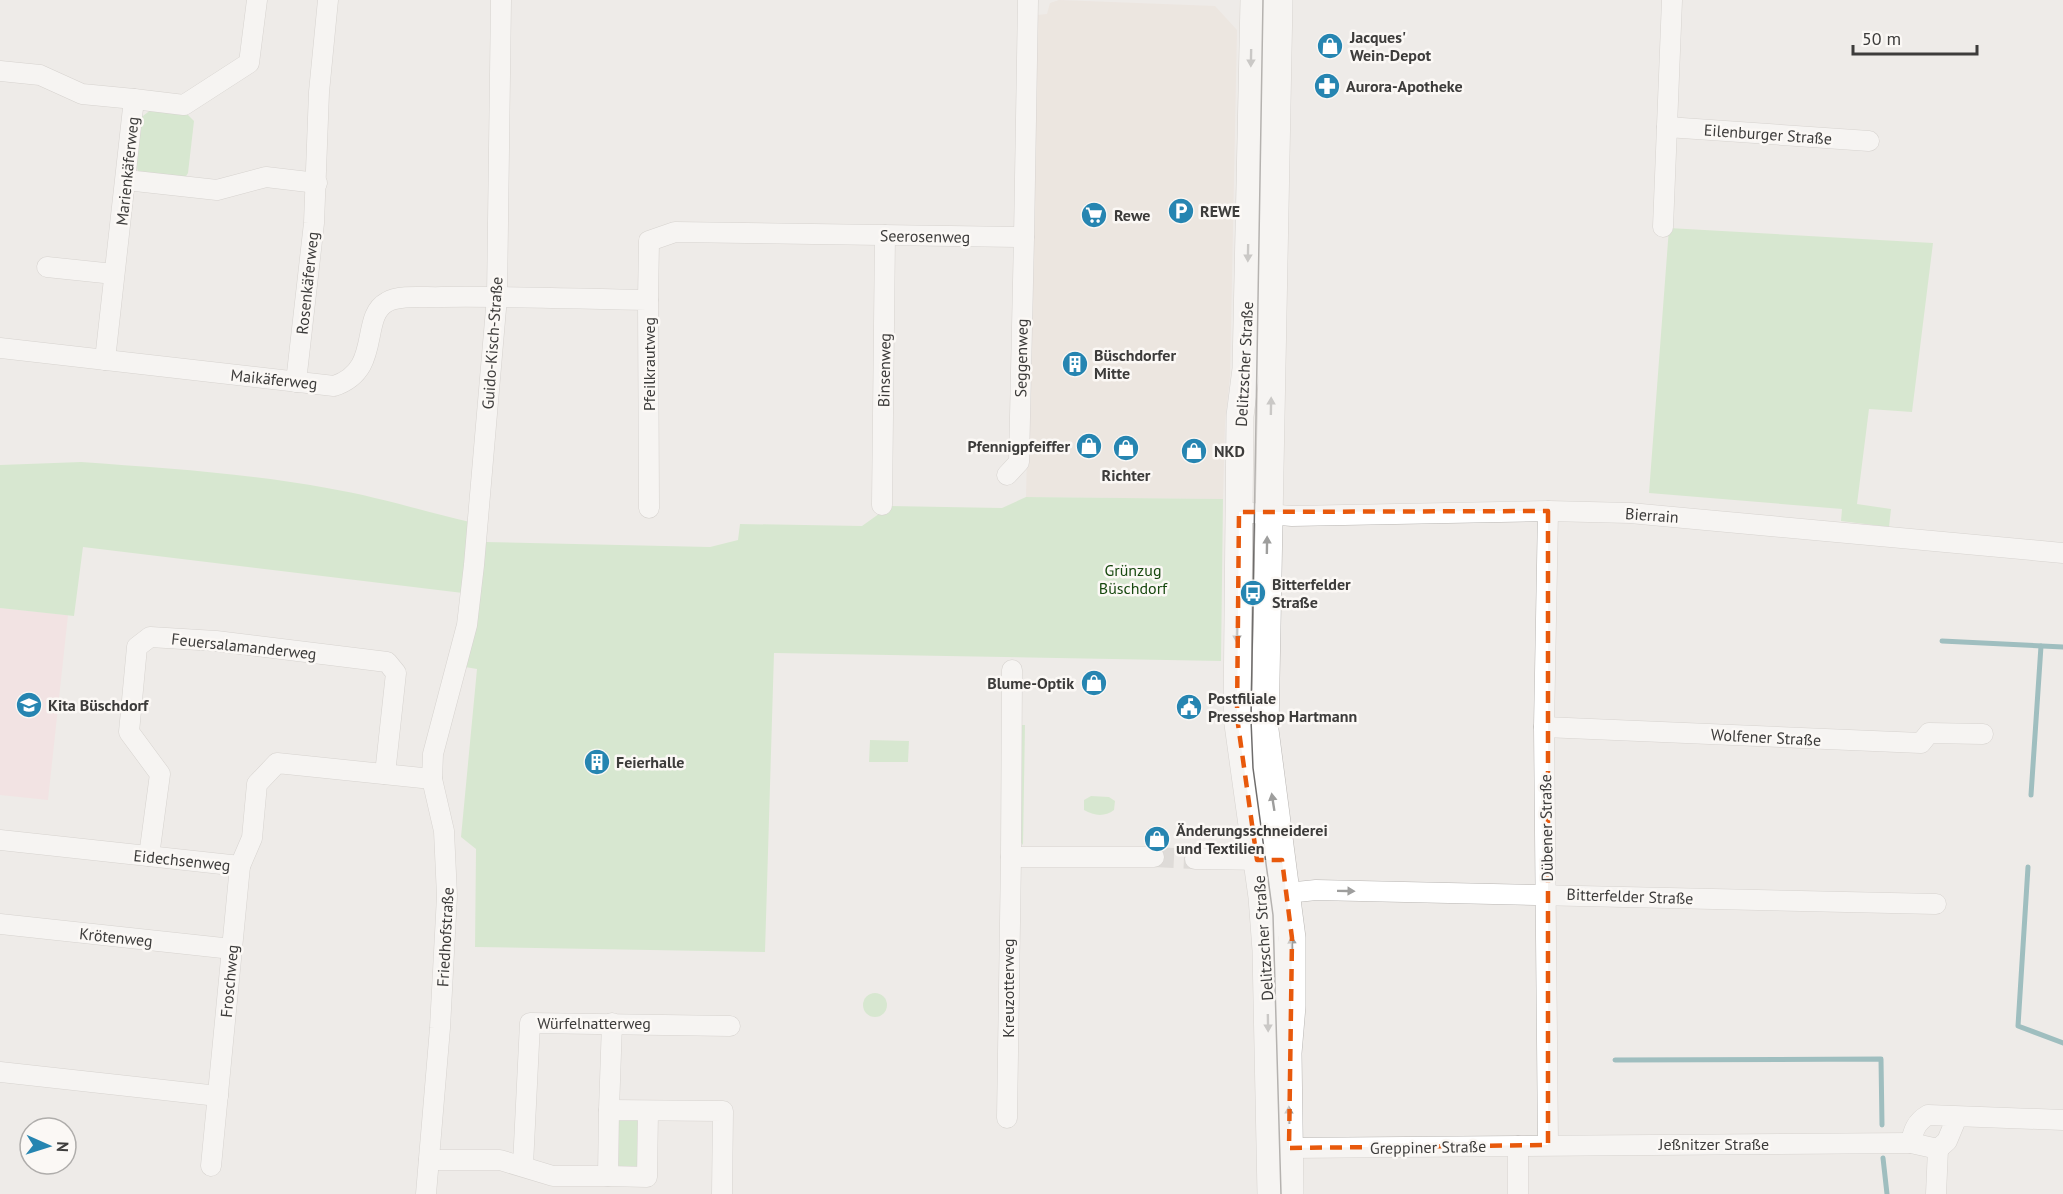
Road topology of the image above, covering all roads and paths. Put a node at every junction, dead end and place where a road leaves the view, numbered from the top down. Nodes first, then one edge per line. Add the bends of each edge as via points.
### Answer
1 (257, 0) edge
2 (328, 0) edge
3 (501, 0) edge
4 (1028, 0) edge
5 (1254, 0) edge
6 (1279, 0) edge
7 (1672, 0) edge
8 (0, 71) edge
9 (134, 99) junction
10 (1667, 127) junction
11 (1869, 141) dead end
12 (126, 180) junction
13 (317, 183) junction
14 (1663, 227) dead end
15 (885, 235) junction
16 (1024, 237) junction
17 (47, 267) dead end
18 (114, 274) junction
19 (497, 297) junction
20 (648, 300) junction
21 (0, 348) edge
22 (105, 360) junction
23 (296, 382) junction
24 (1007, 475) dead end
25 (882, 505) dead end
26 (649, 508) dead end
27 (1548, 511) junction
28 (1239, 512) junction
29 (1268, 514) junction
30 (2063, 554) edge
31 (1012, 670) dead end
32 (452, 682) joint
33 (1544, 727) junction
34 (1983, 734) dead end
35 (385, 774) junction
36 (432, 779) junction
37 (0, 840) edge
38 (149, 856) junction
39 (1011, 857) junction
40 (1154, 858) tunnel mouth
41 (1195, 859) tunnel mouth
42 (1270, 860) junction
43 (240, 866) junction
44 (1287, 893) junction
45 (1548, 894) junction
46 (1936, 904) dead end
47 (0, 924) edge
48 (232, 949) junction
49 (612, 1023) junction
50 (730, 1026) dead end
51 (0, 1072) edge
52 (218, 1096) junction
53 (609, 1110) junction
54 (648, 1111) junction
55 (1957, 1117) junction
56 (1007, 1118) dead end
57 (2063, 1120) edge
58 (1911, 1143) junction
59 (1548, 1145) junction
60 (1518, 1146) junction
61 (1289, 1148) junction
62 (1938, 1149) junction
63 (429, 1160) junction
64 (523, 1165) junction
65 (211, 1166) dead end
66 (608, 1176) junction
67 (426, 1194) edge
68 (722, 1194) edge
69 (1271, 1194) edge
70 (1290, 1194) edge
71 (1518, 1194) edge
72 (1936, 1194) edge

1 - 9 street, Marienkäferweg via 249,63 184,105
2 - 13 street, Rosenkäferweg via 319,92
3 - 19 street, Guido-Kisch-Straße
4 - 16 street
5 -> 28 main road, Delitzscher Straße
29 -> 6 main road, Delitzscher Straße
7 - 10 street
8 - 9 street via 40,75 82,94
9 - 12 street, Marienkäferweg
10 - 11 street, Eilenburger Straße
10 - 14 street
12 - 13 street via 217,190 266,177
12 - 18 street, Marienkäferweg
13 - 23 street, Rosenkäferweg
15 - 16 street, Seerosenweg
15 - 20 street, Seerosenweg via 675,232 649,241
15 - 25 street, Binsenweg
16 - 24 street, Seggenweg via 1019,462
17 - 18 street
18 - 22 street, Marienkäferweg
19 - 20 street, Pfeilkrautweg
19 - 23 street, Maikäferweg via 405,298 386,302 377,313 361,370 334,386
19 - 32 street, Guido-Kisch-Straße via 471,594
20 - 26 street, Pfeilkrautweg
21 - 22 street, Maikäferweg
22 - 23 street, Maikäferweg
27 - 29 street, Bierrain
27 - 30 street, Bierrain via 1641,514
27 - 33 street, Dübener Straße
28 - 29 street, Bierrain
28 -> 42 main road, Delitzscher Straße via 1237,717
42 -> 29 main road, Delitzscher Straße via 1265,730
31 - 39 street, Kreuzotterweg
32 - 36 street, Friedhofstraße via 434,754
33 - 34 street, Wolfener Straße via 1921,743 1929,733
33 - 45 street, Dübener Straße
35 - 36 street, Eidechsenweg
35 - 38 street, Feuersalamanderweg via 396,673 387,662 216,640 150,637 137,647 129,732 160,774
35 - 43 street, Eidechsenweg via 277,763 256,784 252,838
36 - 63 street, Friedhofstraße via 444,831 447,886
37 - 38 street, Eidechsenweg
38 - 43 street, Eidechsenweg
39 - 40 street
39 - 56 street, Kreuzotterweg
41 - 42 street
42 - 44 main road, Delitzscher Straße
42 -> 69 main road, Delitzscher Straße via 1266,950
43 - 48 street, Froschweg
44 -> 45 street, Bitterfelder Straße via 1316,890
61 -> 44 main road, Delitzscher Straße via 1288,1053 1293,972
45 - 46 street, Bitterfelder Straße
45 - 59 street, Dübener Straße
47 - 48 street, Krötenweg
48 - 52 street, Froschweg
49 - 50 street, Würfelnatterweg
49 - 53 street
49 - 64 street, Würfelnatterweg via 530,1023
51 - 52 street
52 - 65 street, Froschweg
53 - 54 street
53 - 66 street
54 - 66 street via 647,1177
54 - 68 street via 723,1111
55 - 57 street
55 - 58 street via 1928,1115 1920,1119
55 - 62 street via 1947,1141
58 - 59 street, Jeßnitzer Straße
58 - 62 street, Jeßnitzer Straße
59 - 60 street, Jeßnitzer Straße
60 - 61 street, Greppiner Straße
60 - 71 street
61 - 70 main road, Delitzscher Straße
62 - 72 street
63 - 64 street via 500,1160
63 - 67 street, Friedhofstraße
64 - 66 street via 553,1176

